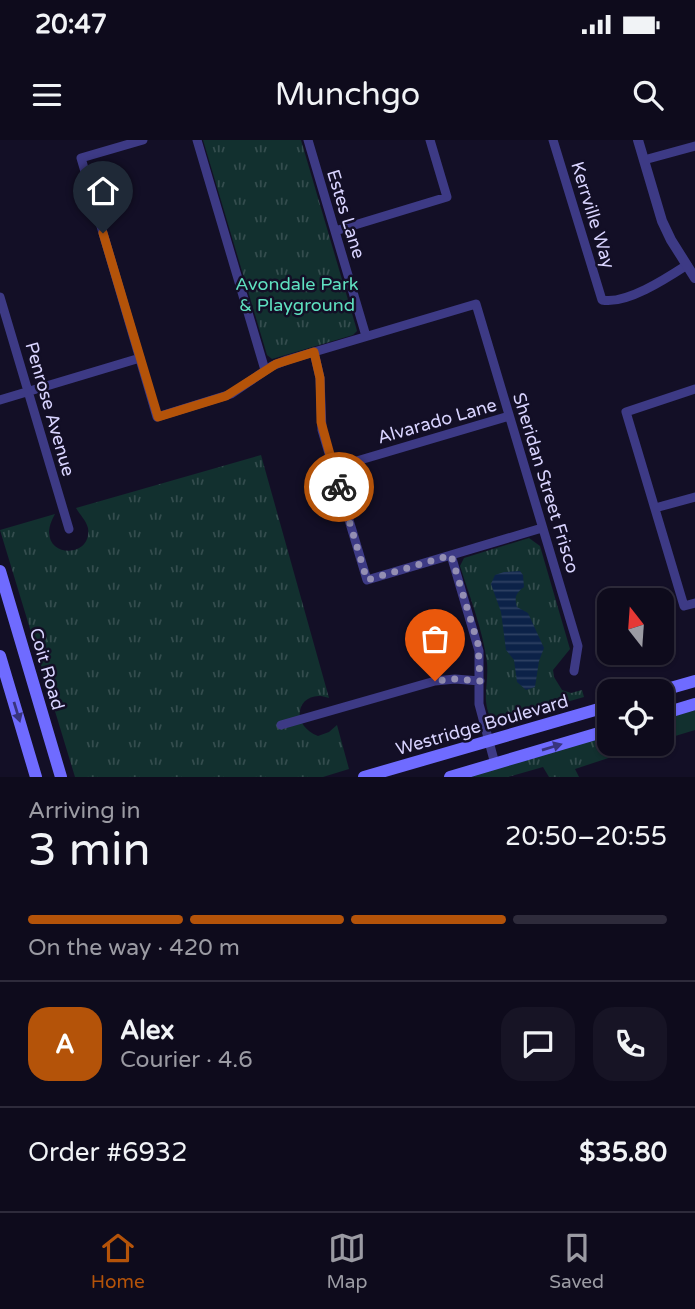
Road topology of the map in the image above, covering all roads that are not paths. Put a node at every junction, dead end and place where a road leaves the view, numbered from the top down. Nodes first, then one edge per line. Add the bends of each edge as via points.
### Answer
1 (143, 140) edge
2 (197, 140) edge
3 (308, 140) edge
4 (430, 140) edge
5 (553, 140) edge
6 (638, 140) edge
7 (695, 146) edge
8 (644, 160) junction
9 (335, 231) junction
10 (687, 265) junction
11 (695, 278) edge
12 (0, 297) edge
13 (366, 336) junction
14 (314, 352) junction
15 (140, 358) junction
16 (265, 370) junction
17 (695, 389) edge
18 (28, 392) junction
19 (0, 400) edge
20 (509, 416) junction
21 (334, 468) junction
22 (695, 497) edge
23 (654, 508) junction
24 (542, 528) junction
25 (69, 529) dead end
26 (451, 555) junction
27 (0, 571) edge
28 (695, 603) edge
29 (0, 656) edge
30 (573, 671) dead end
31 (480, 681) junction
32 (695, 681) edge
33 (674, 687) edge
34 (695, 704) edge
35 (597, 709) edge
36 (674, 710) edge
37 (281, 726) dead end
38 (597, 734) edge
39 (488, 741) junction
40 (495, 764) junction
41 (36, 777) edge
42 (61, 777) edge
43 (364, 777) edge
44 (450, 777) edge

1 - 15 street via 81,159
2 - 16 street
3 - 9 street, Estes Lane
4 - 9 street via 447,197
5 - 10 street, Kerrville Way via 602,300 647,289
6 - 8 street
7 - 8 street
8 - 10 street via 662,220
9 - 13 street, Estes Lane
10 - 11 street
12 - 18 street, Penrose Avenue
13 - 14 street
13 - 20 street, Sheridan Street Frisco via 476,304
14 - 16 street
14 - 21 street via 321,422
15 - 16 street via 158,417 231,394
15 - 18 street
17 - 23 street via 626,412
18 - 19 street
18 - 25 street, Penrose Avenue
20 - 21 street, Alvarado Lane
20 - 24 street, Sheridan Street Frisco
21 - 26 street via 367,580
22 - 23 street
23 - 28 street via 684,606
24 - 26 street
24 - 30 street, Sheridan Street Frisco via 578,646
26 - 31 street via 478,644
27 - 42 main road, Coit Road
29 -> 41 main road
31 - 37 street via 435,681
31 - 39 street via 480,714
32 - 33 main road
34 - 36 main road
35 - 39 main road, Westridge Boulevard
40 -> 38 main road
39 - 40 street
39 - 43 main road, Westridge Boulevard
40 - 44 main road

